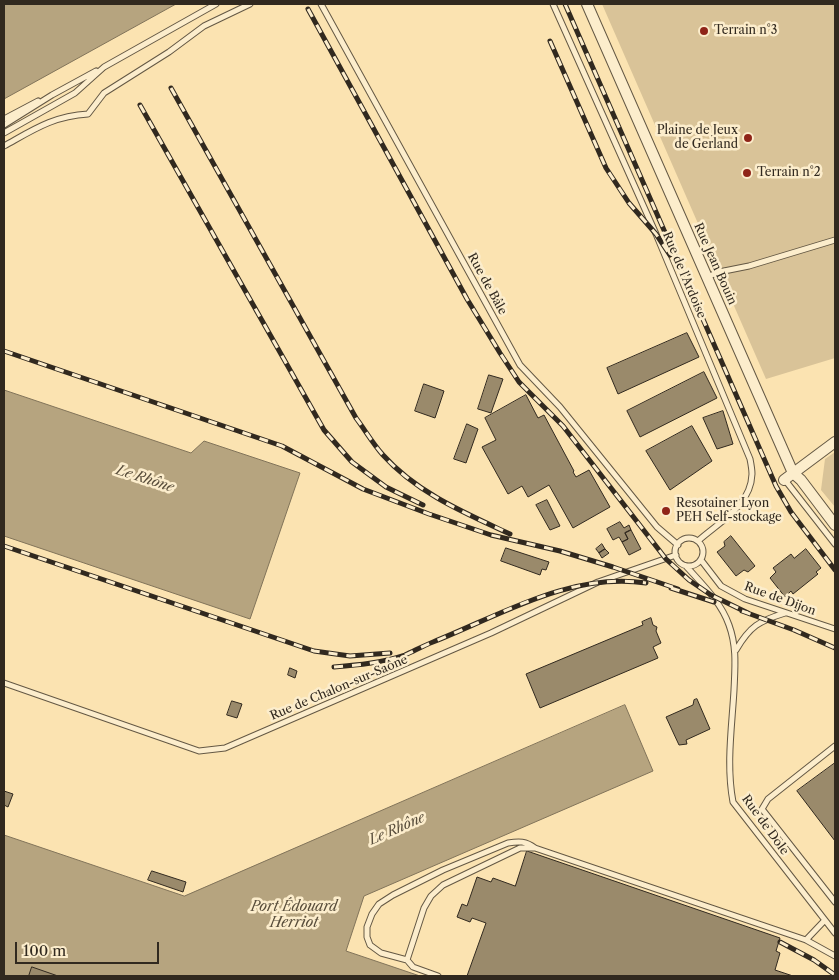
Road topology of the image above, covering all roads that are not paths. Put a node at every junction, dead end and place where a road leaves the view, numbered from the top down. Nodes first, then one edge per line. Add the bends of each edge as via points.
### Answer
1 (216, 4) edge
2 (250, 4) edge
3 (321, 4) edge
4 (553, 4) edge
5 (587, 4) edge
6 (104, 67) junction
7 (52, 95) junction
8 (4, 119) edge
9 (4, 126) edge
10 (4, 133) edge
11 (4, 146) edge
12 (835, 240) edge
13 (707, 277) junction
14 (835, 442) edge
15 (793, 473) junction
16 (784, 480) joint
17 (835, 525) edge
18 (698, 541) junction
19 (835, 544) edge
20 (678, 545) junction
21 (676, 555) junction
22 (701, 560) junction
23 (686, 566) junction
24 (785, 612) junction
25 (835, 629) edge
26 (736, 650) junction
27 (4, 684) edge
28 (835, 746) edge
29 (535, 848) junction
30 (835, 902) edge
31 (825, 920) junction
32 (835, 933) edge
33 (806, 940) junction
34 (835, 956) edge
35 (406, 960) junction
36 (438, 976) edge

1 - 6 lane
2 - 11 lane via 204,26 104,92 88,114 69,115 46,123
3 - 20 lane, Rue de Bâle via 520,365 560,407 657,527
4 - 18 lane, Rue de l'Ardoise via 656,234 750,459 752,474 748,494 738,508
5 - 13 street, Rue Jean Bouin
6 - 7 lane
6 - 10 lane via 75,92
7 - 8 lane
7 - 9 lane
12 - 13 lane
13 - 15 street, Rue Jean Bouin
14 - 15 street
15 - 16 street
15 - 17 street, Rue Jean Bouin
16 - 19 lane
18 - 20 lane via 689,538
18 - 22 lane via 703,552
20 - 21 lane
21 - 23 lane
21 - 27 lane, Rue de Chalon-sur-Saône via 598,582 491,633 225,748 199,751
22 - 23 lane
22 - 24 lane, Rue de Dijon via 721,586 744,599
23 - 26 lane, Rue de Dole via 718,603 729,624
24 - 25 lane, Rue de Dijon
24 - 26 lane via 765,619 748,631
26 - 31 lane, Rue de Dole via 731,742 733,802
28 - 30 lane via 768,799 762,809
29 - 33 lane
29 - 35 lane via 520,848 443,885 424,908
29 - 35 lane via 520,841 508,843 421,881 379,904 367,927 370,945 381,953
31 - 32 lane, Rue de Dole
31 - 33 lane
33 - 34 lane
35 - 36 lane via 413,967

